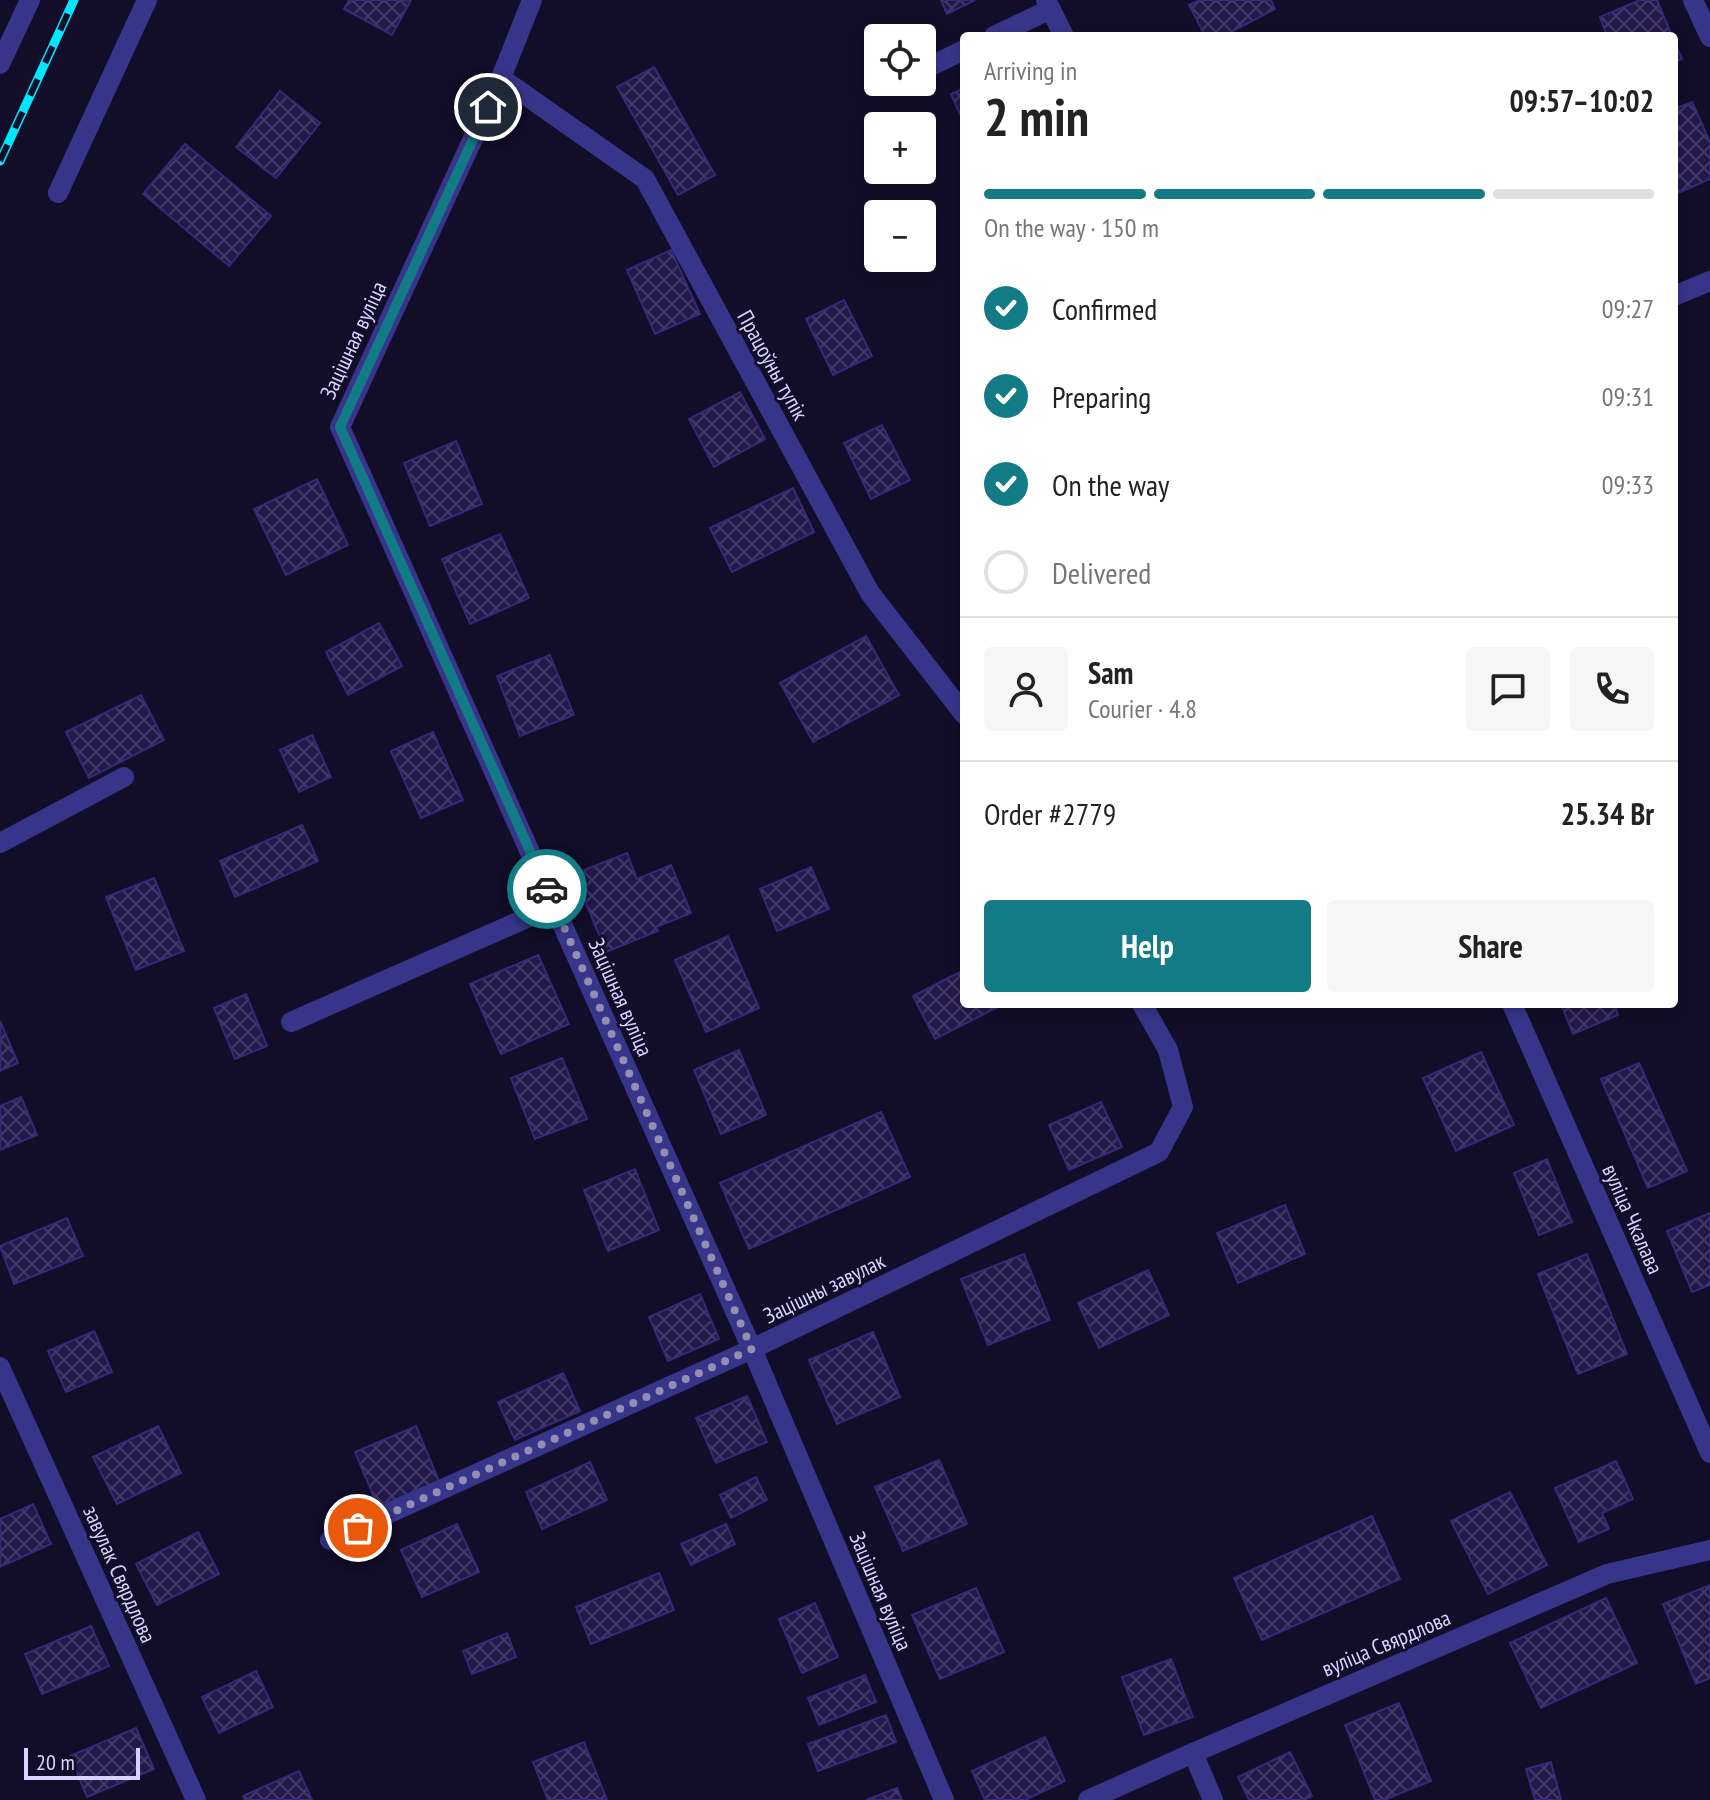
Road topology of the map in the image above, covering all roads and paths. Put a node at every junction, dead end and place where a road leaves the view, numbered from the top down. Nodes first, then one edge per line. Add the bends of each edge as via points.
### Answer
1 (30, 0) edge
2 (147, 0) edge
3 (532, 0) edge
4 (1693, 0) edge
5 (1049, 5) edge
6 (1001, 32) edge
7 (1062, 32) edge
8 (1710, 37) edge
9 (960, 52) edge
10 (936, 63) edge
11 (0, 64) edge
12 (501, 78) junction
13 (58, 193) dead end
14 (1710, 281) edge
15 (1678, 294) edge
16 (960, 709) edge
17 (124, 777) dead end
18 (0, 843) edge
19 (554, 906) junction
20 (1144, 1008) edge
21 (1514, 1008) edge
22 (291, 1022) dead end
23 (752, 1349) junction
24 (0, 1367) edge
25 (1710, 1453) edge
26 (330, 1540) dead end
27 (1710, 1550) edge
28 (1193, 1753) junction
29 (196, 1800) edge
30 (944, 1800) edge
31 (1088, 1800) edge
32 (1213, 1800) edge

1 - 11 street
2 - 13 street
3 - 12 street, Зацішная вуліца
4 - 8 street
5 - 6 street
5 - 7 street
9 - 10 street
12 - 16 street, Працоўны тупік via 645,179 870,593
12 - 19 street, Зацішная вуліца via 340,427
14 - 15 street
17 - 18 street
19 - 22 street
19 - 23 street, Зацішная вуліца
20 - 23 street, Зацішны завулак via 1168,1050 1183,1107 1159,1152
21 - 25 street, вуліца Чкалава
23 - 26 street, Зацішны завулак
23 - 30 street, Зацішная вуліца
24 - 29 street, завулак Свярдлова
27 - 28 street, вуліца Свярдлова via 1607,1574
28 - 31 street, вуліца Свярдлова
28 - 32 street

